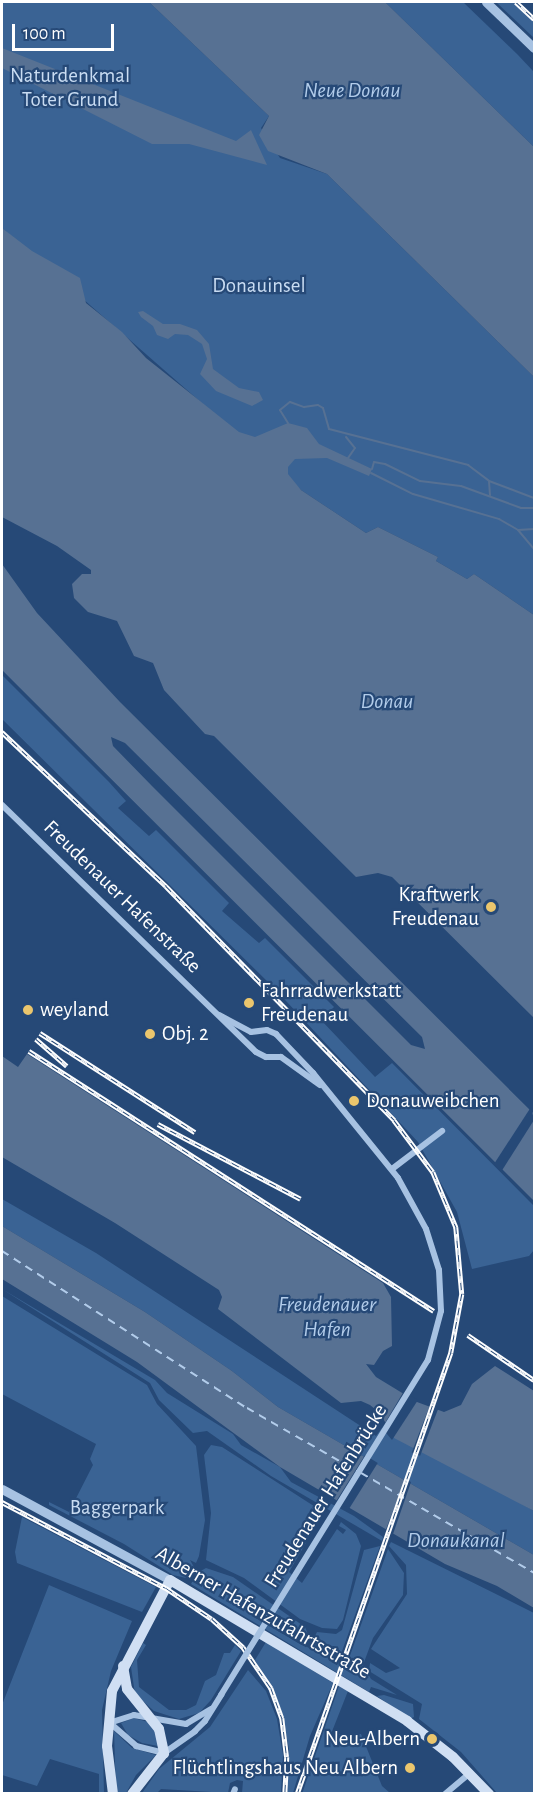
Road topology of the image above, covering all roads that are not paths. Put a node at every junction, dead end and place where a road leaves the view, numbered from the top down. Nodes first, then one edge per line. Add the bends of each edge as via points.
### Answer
1 (486, 2) edge
2 (534, 48) edge
3 (2, 805) edge
4 (219, 1014) junction
5 (260, 1032) junction
6 (280, 1041) junction
7 (253, 1047) junction
8 (274, 1055) junction
9 (320, 1085) junction
10 (442, 1131) dead end
11 (392, 1169) junction
12 (428, 1360) joint
13 (2, 1489) edge
14 (170, 1580) junction
15 (123, 1666) junction
16 (212, 1709) junction
17 (149, 1716) junction
18 (110, 1723) junction
19 (164, 1753) junction
20 (470, 1773) junction
21 (113, 1794) edge
22 (132, 1794) edge
23 (445, 1794) edge
24 (489, 1794) edge

1 - 2 street
3 - 4 street, Freudenauer Hafenstraße
4 - 5 street, Freudenauer Hafenstraße via 251,1032
4 - 7 street, Freudenauer Hafenstraße
5 - 6 street, Freudenauer Hafenstraße via 271,1031
5 - 7 street
6 - 8 street
6 - 9 street, Freudenauer Hafenstraße via 313,1072
7 - 8 street, Freudenauer Hafenstraße via 262,1056
8 - 9 street, Freudenauer Hafenstraße
9 - 11 street, Freudenauer Hafenstraße
10 - 11 street
11 - 12 street, Freudenauer Hafenstraße via 426,1229 439,1270 441,1311
12 - 16 street, Freudenauer Hafenbrücke, bridge
13 - 14 street, Alberner Hafenzufahrtsstraße
14 - 15 main road
14 - 20 main road, Alberner Hafenzufahrtsstraße via 407,1721
15 - 17 main road via 127,1689
15 - 18 main road via 112,1691
16 - 17 street via 186,1724
16 - 19 street, Freudenauer Hafenbrücke via 195,1731
17 - 18 street via 134,1715
17 - 19 main road via 162,1736
18 - 19 street via 136,1746
18 - 21 main road via 107,1746
19 - 22 main road
20 - 23 street
20 - 24 main road, Alberner Hafenzufahrtsstraße

